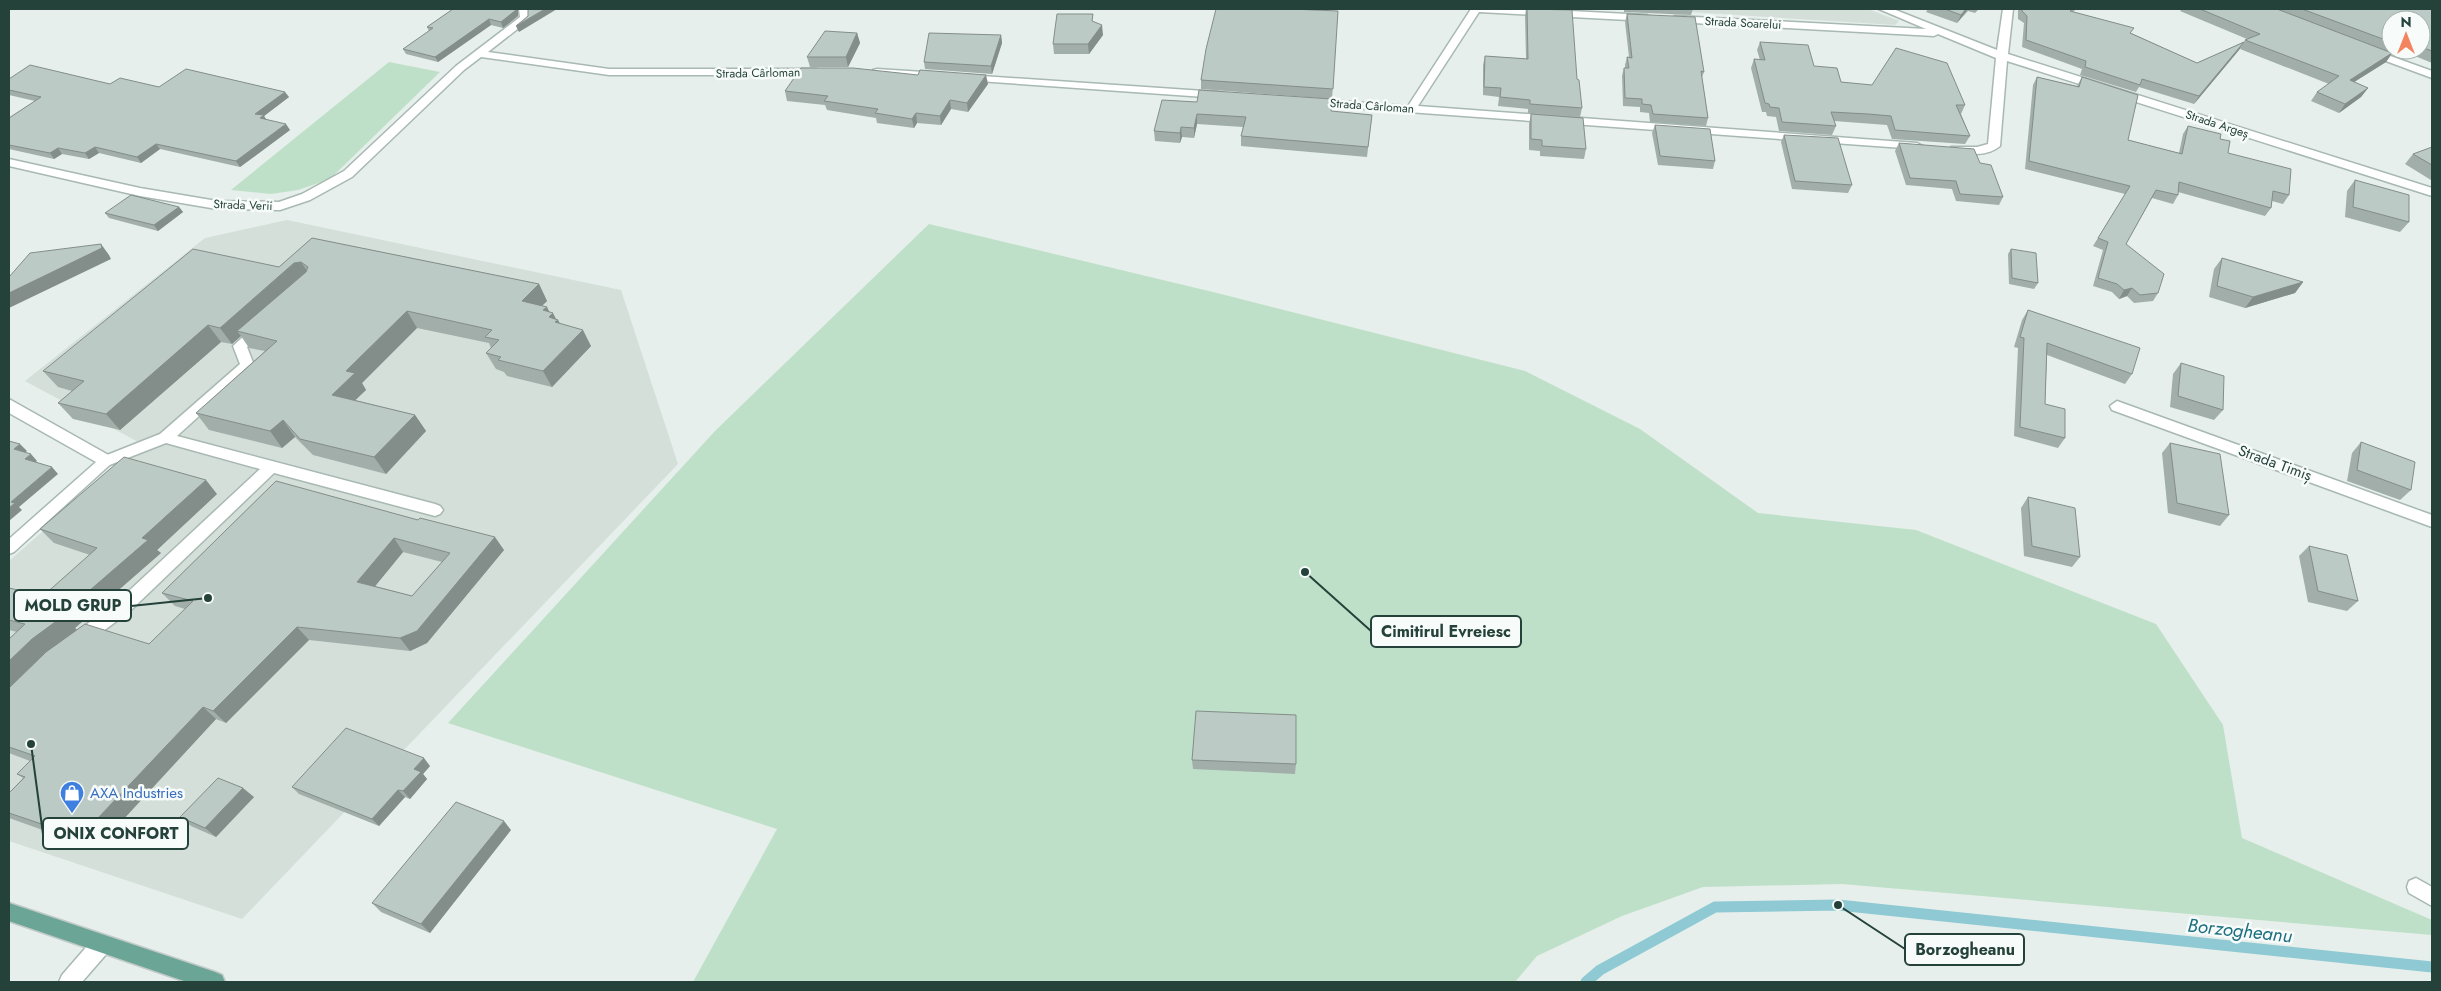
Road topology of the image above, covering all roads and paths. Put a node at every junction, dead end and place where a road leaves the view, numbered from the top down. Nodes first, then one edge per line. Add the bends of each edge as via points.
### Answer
1 (524, 9) edge
2 (1477, 9) edge
3 (1884, 9) edge
4 (2008, 9) edge
5 (1948, 34) junction
6 (2358, 46) edge
7 (479, 54) junction
8 (2002, 56) junction
9 (831, 72) edge
10 (868, 72) edge
11 (2432, 75) edge
12 (1232, 96) edge
13 (1301, 101) edge
14 (1411, 108) junction
15 (9, 163) edge
16 (2432, 192) edge
17 (268, 322) edge
18 (9, 404) edge
19 (2117, 406) dead end
20 (166, 438) junction
21 (107, 461) junction
22 (271, 467) junction
23 (435, 510) dead end
24 (2432, 520) edge
25 (9, 548) edge
26 (69, 647) edge
27 (2416, 887) dead end
28 (2432, 897) edge
29 (9, 912) edge
30 (102, 944) junction
31 (69, 982) edge
32 (215, 982) edge

1 - 7 street, Strada Verii via 525,18
2 - 5 street, Strada Soarelui
2 - 14 street, Strada Soarelui
3 - 5 street, Strada Argeș
4 - 8 street
5 - 8 street, Strada Argeș
6 - 11 street
7 - 9 street, Strada Cârloman via 608,72
7 - 15 street, Strada Verii via 460,68 348,174 306,197 280,206 193,202
8 - 14 street, Strada Cârloman via 1994,146 1978,150
8 - 16 street, Strada Argeș
10 - 12 street
13 - 14 street, Strada Cârloman
17 - 20 street via 240,346 247,365
18 - 21 street
19 - 24 street, Strada Timiș
20 - 21 street
20 - 22 street
21 - 25 street
22 - 23 street
22 - 26 street via 123,606
27 - 28 street
29 - 30 main road
30 - 31 street
30 - 32 main road

